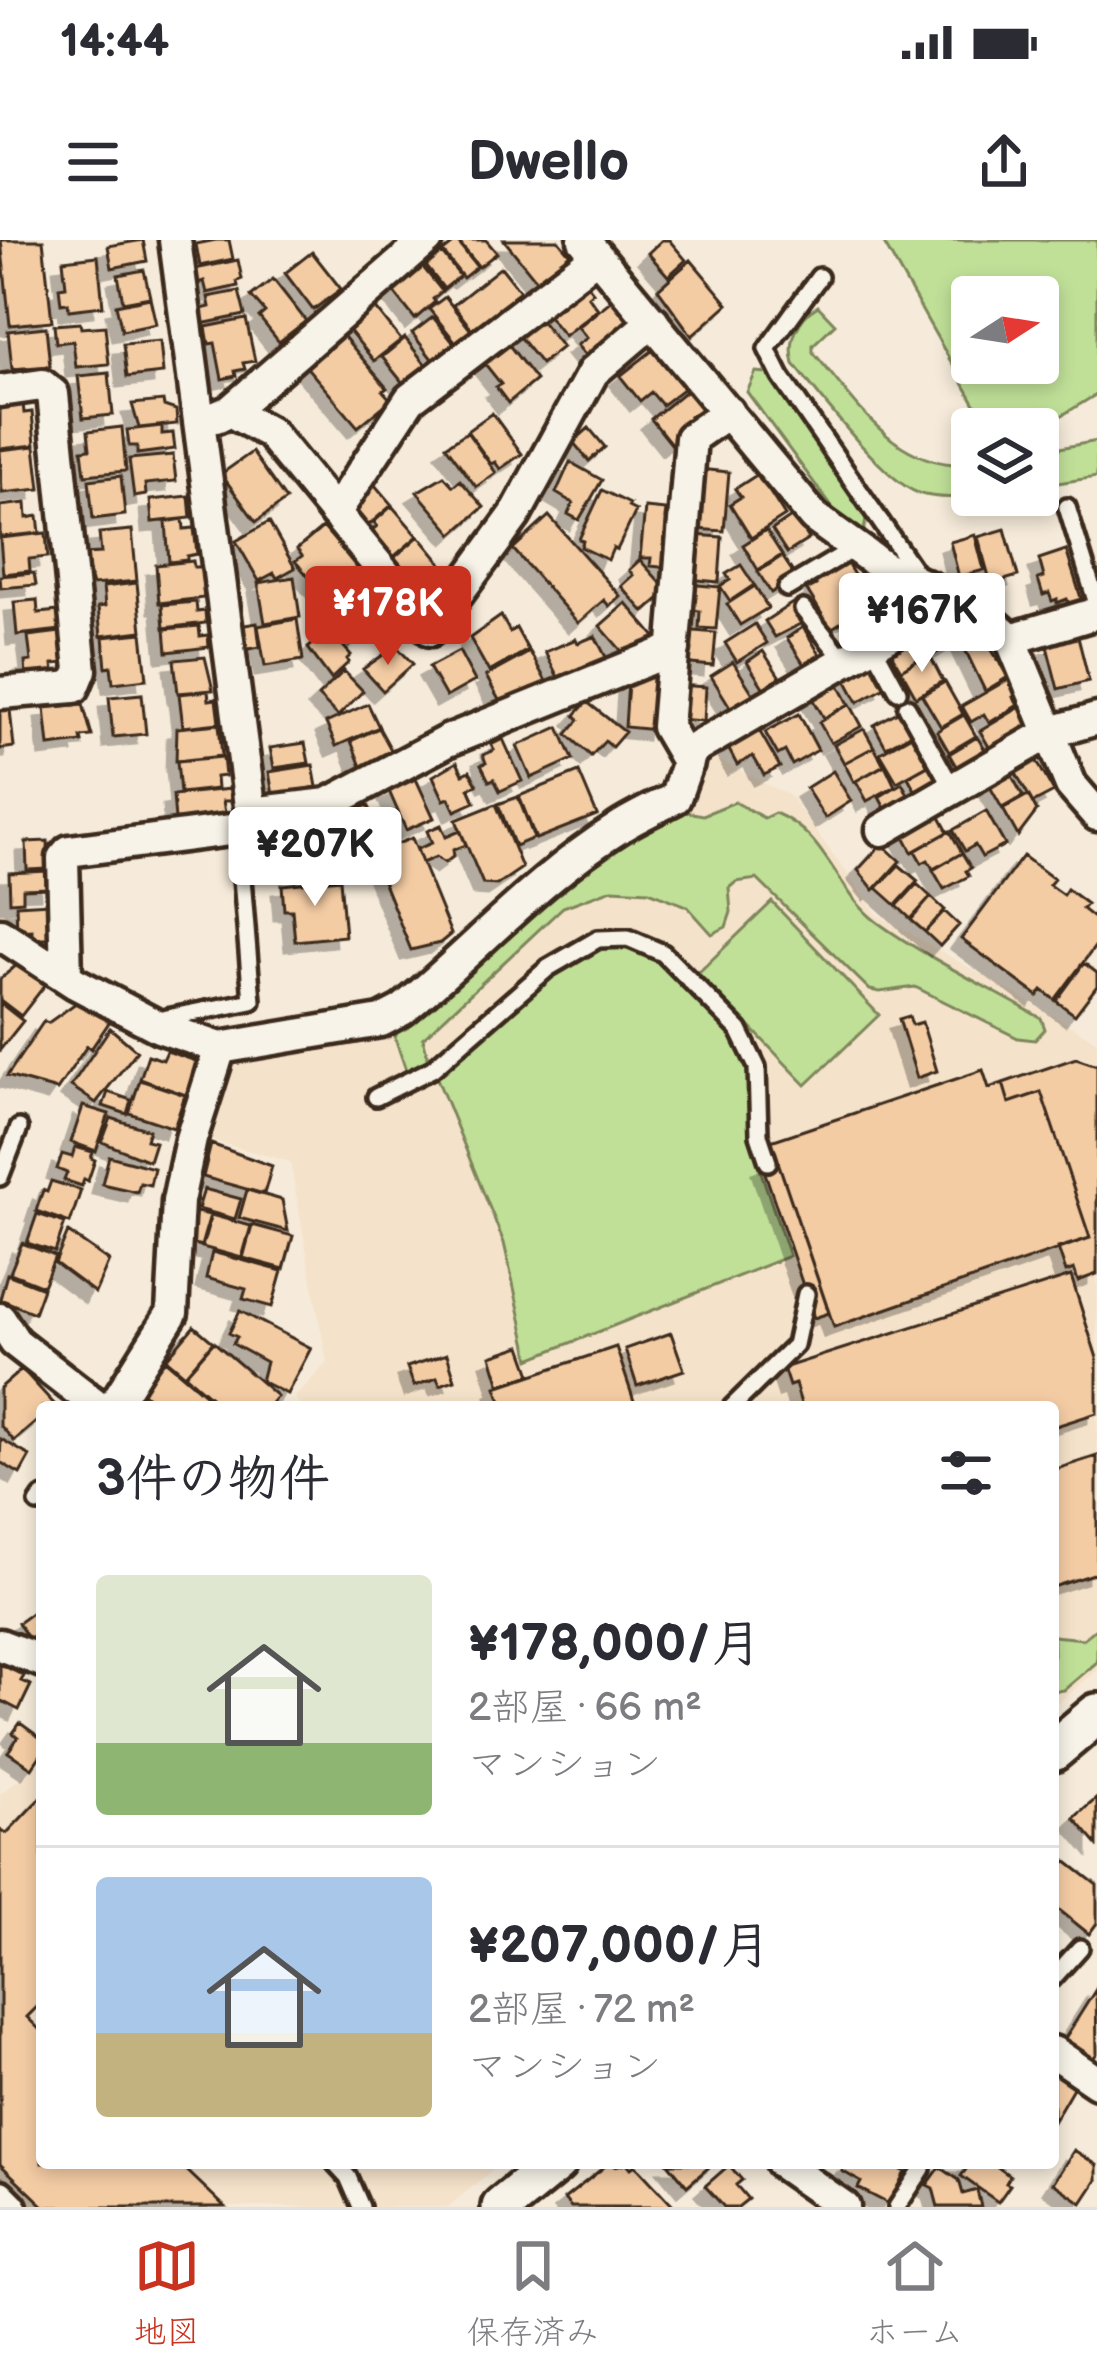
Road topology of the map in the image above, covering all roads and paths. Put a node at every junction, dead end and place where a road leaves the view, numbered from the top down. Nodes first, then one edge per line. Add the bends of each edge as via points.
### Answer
1 (175, 240) edge
2 (427, 240) edge
3 (591, 248) edge
4 (819, 277) dead end
5 (653, 321) junction
6 (0, 391) edge
7 (230, 411) junction
8 (728, 412) junction
9 (200, 422) junction
10 (1067, 506) dead end
11 (335, 513) junction
12 (856, 547) junction
13 (924, 585) junction
14 (787, 588) dead end
15 (953, 598) junction
16 (1097, 604) edge
17 (803, 609) dead end
18 (1097, 613) edge
19 (1011, 639) junction
20 (873, 645) junction
21 (674, 649) junction
22 (845, 661) junction
23 (1, 685) edge
24 (1097, 719) edge
25 (1051, 732) junction
26 (688, 763) junction
27 (952, 789) junction
28 (1097, 815) edge
29 (244, 821) junction
30 (882, 830) dead end
31 (0, 934) edge
32 (66, 977) junction
33 (160, 1027) junction
34 (220, 1048) junction
35 (376, 1097) dead end
36 (19, 1128) dead end
37 (768, 1162) dead end
38 (0, 1177) edge
39 (806, 1294) dead end
40 (0, 1319) edge
41 (93, 1401) edge
42 (101, 1401) edge
43 (738, 1401) edge
44 (0, 1645) edge
45 (36, 1659) edge
46 (1097, 1714) edge
47 (1059, 1746) edge
48 (1080, 1948) dead end
49 (1059, 1971) edge
50 (1059, 2056) edge
51 (1097, 2082) edge
52 (341, 2169) edge
53 (549, 2169) edge
54 (790, 2169) edge
55 (922, 2169) dead end
56 (0, 2196) edge
57 (10, 2207) edge
58 (361, 2207) edge
59 (502, 2207) edge
60 (844, 2207) edge
61 (897, 2207) edge

1 - 9 street
2 - 7 street
3 - 5 street
3 - 11 street via 410,399
4 - 13 lane via 767,350
5 - 8 street
5 - 11 street via 593,372 515,515 431,630
6 - 23 street via 42,385 53,394 81,670 74,687
7 - 9 street
7 - 11 street via 269,433
8 - 12 street via 814,517
8 - 21 street via 691,438
9 - 29 street
10 - 16 lane
12 - 13 street
12 - 14 lane
13 - 15 street
15 - 19 street
15 - 20 street
17 - 22 lane
18 - 19 street
19 - 25 street
20 - 22 street
20 - 27 lane
21 - 26 street via 668,727
21 - 29 street via 447,741 328,804
22 - 26 street via 692,751
24 - 25 street
25 - 27 street
25 - 28 street via 1071,785
26 - 34 street via 675,798 616,830 529,896 402,1010 381,1021
27 - 30 street
29 - 32 street via 69,851
29 - 33 lane via 252,1001 167,1018
31 - 32 street
32 - 33 street
33 - 34 street
34 - 42 street via 178,1202 172,1313
35 - 37 lane via 432,1069 573,952 598,939 628,938 663,953 739,1030 757,1067
36 - 38 lane
39 - 43 lane via 795,1345
40 - 41 street via 15,1342
44 - 45 street
46 - 47 street
48 - 49 lane
50 - 51 street
52 - 58 lane
53 - 59 street
54 - 60 street
55 - 61 lane
56 - 57 street

